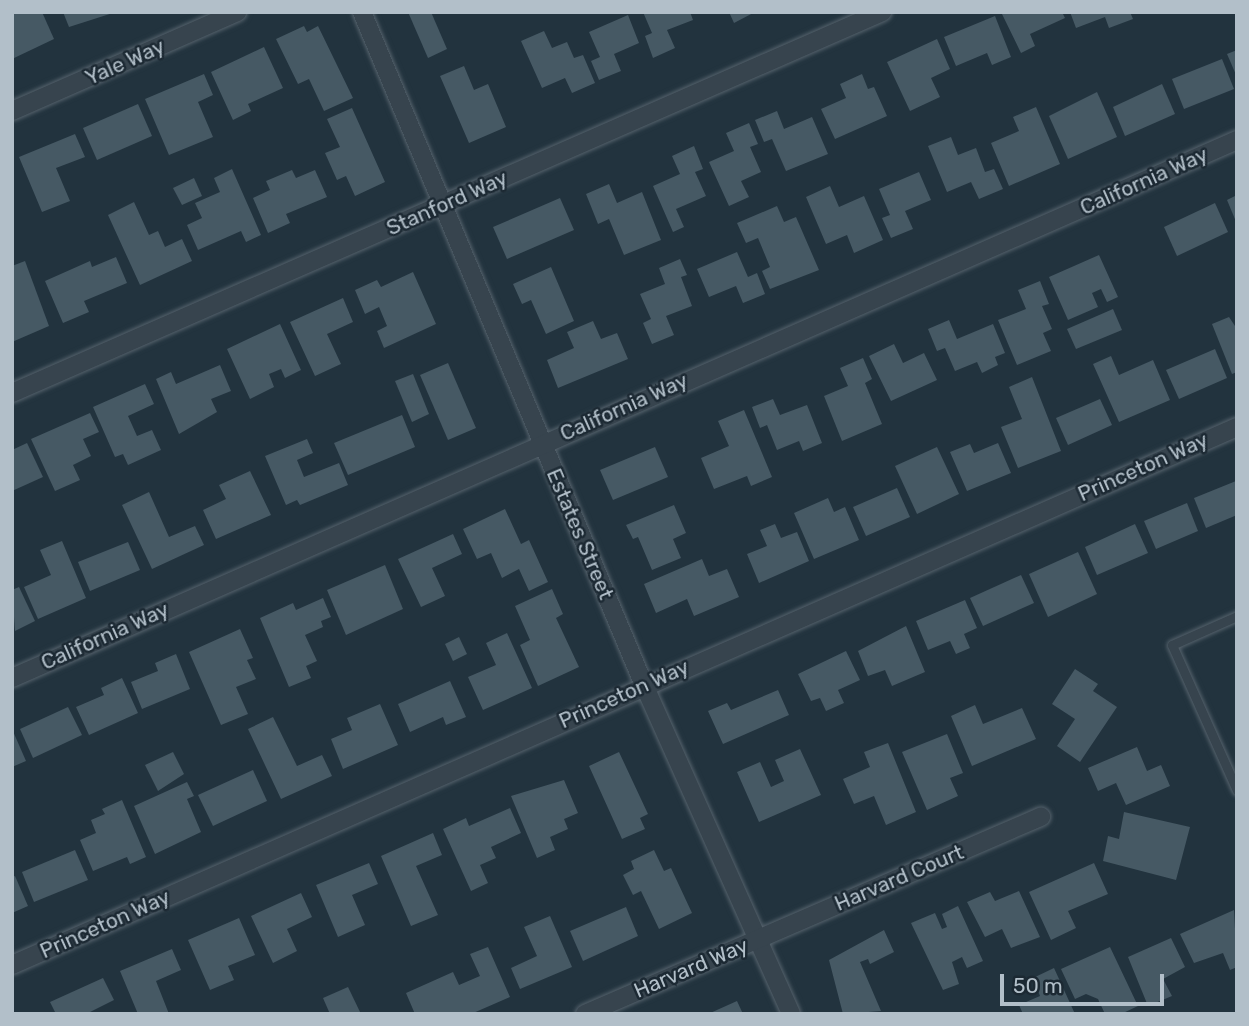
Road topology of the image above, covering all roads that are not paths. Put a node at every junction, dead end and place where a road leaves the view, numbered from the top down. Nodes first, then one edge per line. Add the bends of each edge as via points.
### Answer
1 (237, 12) edge
2 (362, 12) edge
3 (882, 12) edge
4 (12, 111) edge
5 (1237, 140) edge
6 (444, 204) junction
7 (12, 393) edge
8 (1237, 426) edge
9 (541, 443) junction
10 (1237, 616) edge
11 (12, 678) edge
12 (644, 685) junction
13 (1237, 790) edge
14 (1041, 817) dead end
15 (758, 939) junction
16 (12, 965) edge
17 (585, 1014) edge
18 (791, 1014) edge

1 - 4 street, Yale Way
2 - 6 street, Estates Street
3 - 6 street, Stanford Way
5 - 9 street, California Way
6 - 7 street, Stanford Way
6 - 9 street, Estates Street
8 - 12 street, Princeton Way
9 - 11 street, California Way
9 - 12 street, Estates Street
10 - 13 lane via 1172,645
12 - 15 street, Estates Street
12 - 16 street, Princeton Way
14 - 15 street, Harvard Court
15 - 17 street, Harvard Way
15 - 18 street, Estates Street

